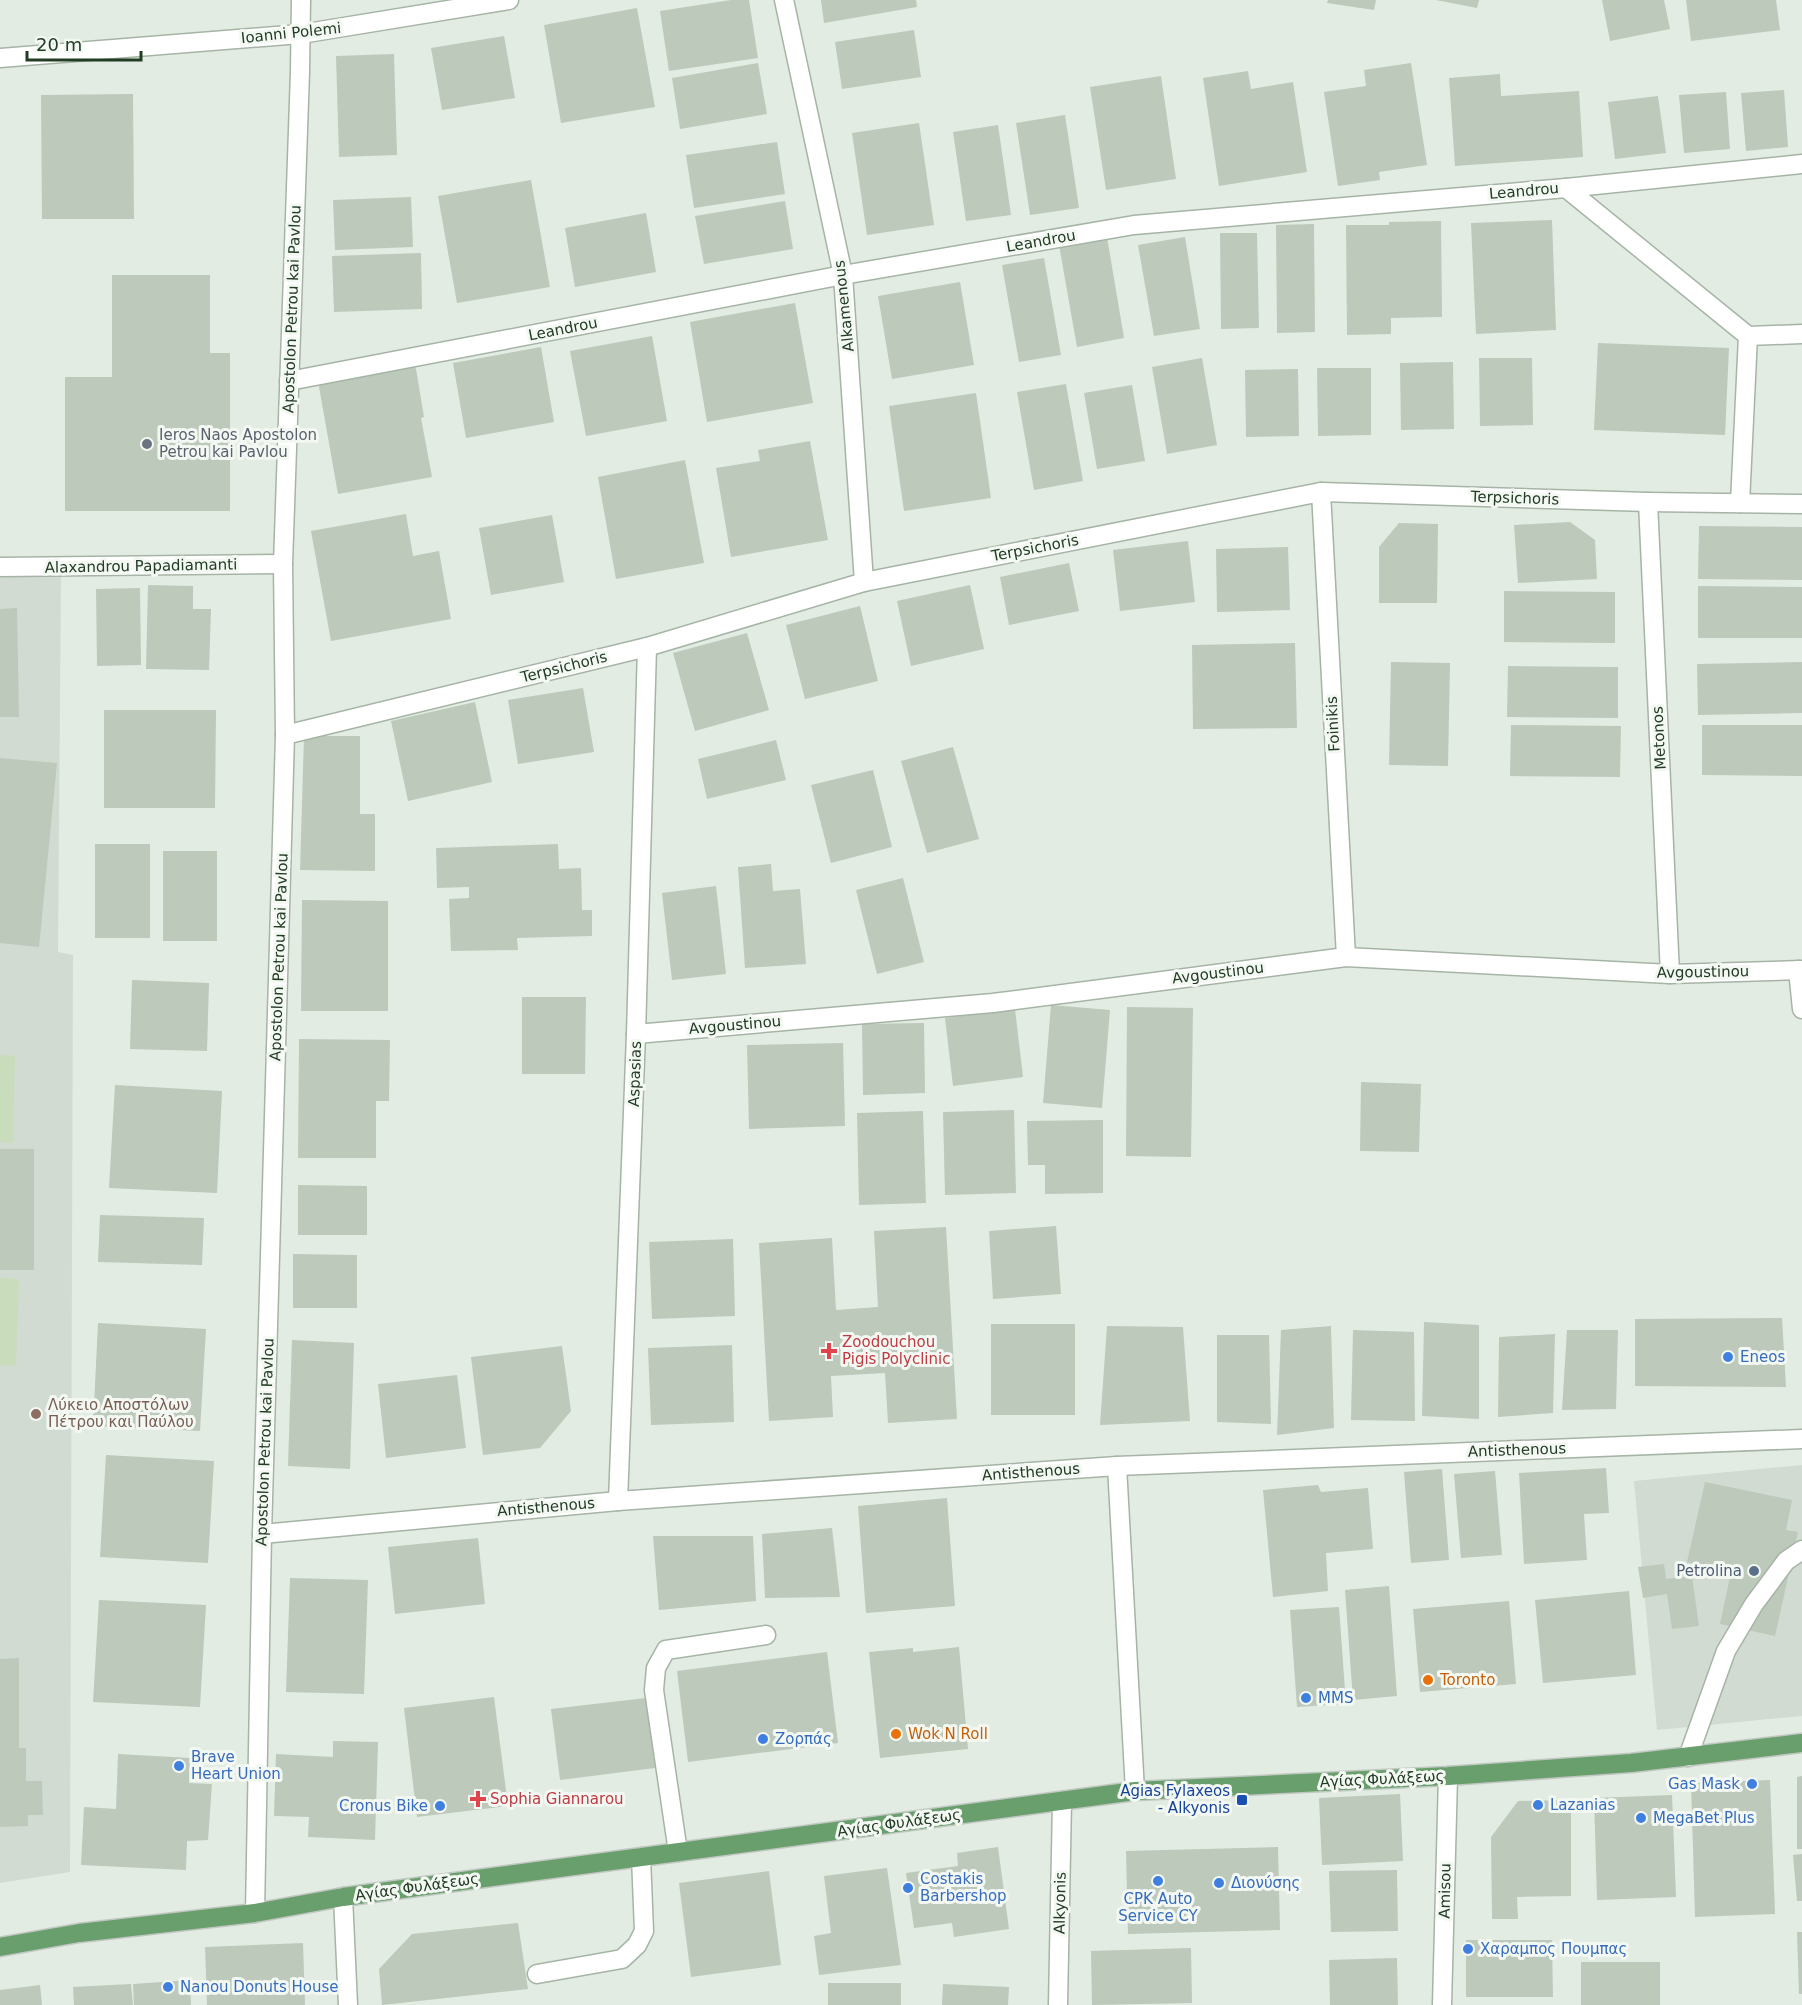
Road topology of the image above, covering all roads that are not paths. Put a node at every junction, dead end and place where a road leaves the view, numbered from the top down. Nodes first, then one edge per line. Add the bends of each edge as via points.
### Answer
1 (301, 0) edge
2 (509, 0) edge
3 (784, 0) edge
4 (302, 34) junction
5 (0, 58) edge
6 (1802, 164) edge
7 (1566, 188) junction
8 (843, 275) junction
9 (1802, 334) edge
10 (1748, 336) junction
11 (289, 381) junction
12 (1321, 492) junction
13 (1648, 502) junction
14 (1740, 503) junction
15 (1802, 504) edge
16 (283, 564) junction
17 (0, 567) edge
18 (864, 582) junction
19 (647, 647) junction
20 (285, 735) junction
21 (1346, 957) junction
22 (1800, 970) edge
23 (1670, 974) junction
24 (1802, 1009) edge
25 (636, 1034) junction
26 (1802, 1439) edge
27 (1117, 1466) junction
28 (618, 1501) junction
29 (262, 1534) junction
30 (1802, 1550) edge
31 (766, 1635) dead end
32 (1802, 1743) edge
33 (1688, 1757) junction
34 (1448, 1776) junction
35 (1135, 1791) junction
36 (1062, 1801) junction
37 (678, 1852) junction
38 (641, 1857) junction
39 (343, 1897) junction
40 (255, 1913) junction
41 (0, 1947) edge
42 (537, 1974) dead end
43 (348, 2005) edge
44 (1058, 2005) edge
45 (1442, 2005) edge

1 - 4 street, Apostolon Petrou kai Pavlou
2 - 4 street, Ioanni Polemi
3 - 8 street, Alkamenous
4 - 5 street, Ioanni Polemi
4 - 11 street, Apostolon Petrou kai Pavlou
6 - 7 street, Leandrou
7 - 8 street, Leandrou via 1134,225
7 - 10 street
8 - 11 street, Leandrou
8 - 18 street, Alkamenous
9 - 10 street
10 - 14 street
11 - 16 street, Apostolon Petrou kai Pavlou
12 - 13 street, Terpsichoris
12 - 18 street, Terpsichoris
12 - 21 street, Foinikis
13 - 14 street, Terpsichoris
13 - 23 street, Metonos
14 - 15 street, Terpsichoris
16 - 17 street, Alaxandrou Papadiamanti
16 - 20 street, Apostolon Petrou kai Pavlou
18 - 19 street, Terpsichoris
19 - 20 street, Terpsichoris
19 - 25 street, Aspasias
20 - 29 street, Apostolon Petrou kai Pavlou
21 - 23 street, Avgoustinou
21 - 25 street, Avgoustinou via 993,1003
22 - 23 street, Avgoustinou
22 - 24 street
25 - 28 street, Aspasias
26 - 27 street, Antisthenous
27 - 28 street, Antisthenous
27 - 35 street
28 - 29 street, Antisthenous
29 - 40 street, Apostolon Petrou kai Pavlou
30 - 33 street via 1786,1561 1726,1651
31 - 37 street via 666,1650 656,1668 654,1690
32 - 33 main road, Αγίας Φυλάξεως
33 - 34 main road, Αγίας Φυλάξεως
34 - 35 main road, Αγίας Φυλάξεως
34 - 45 street, Amisou
35 - 36 main road, Αγίας Φυλάξεως
36 - 37 main road, Αγίας Φυλάξεως
36 - 44 street, Alkyonis
37 - 38 main road, Αγίας Φυλάξεως
38 - 39 main road, Αγίας Φυλάξεως
38 - 42 street via 644,1931 638,1945 622,1959
39 - 40 main road, Αγίας Φυλάξεως
39 - 43 street
40 - 41 main road, Αγίας Φυλάξεως via 79,1933

